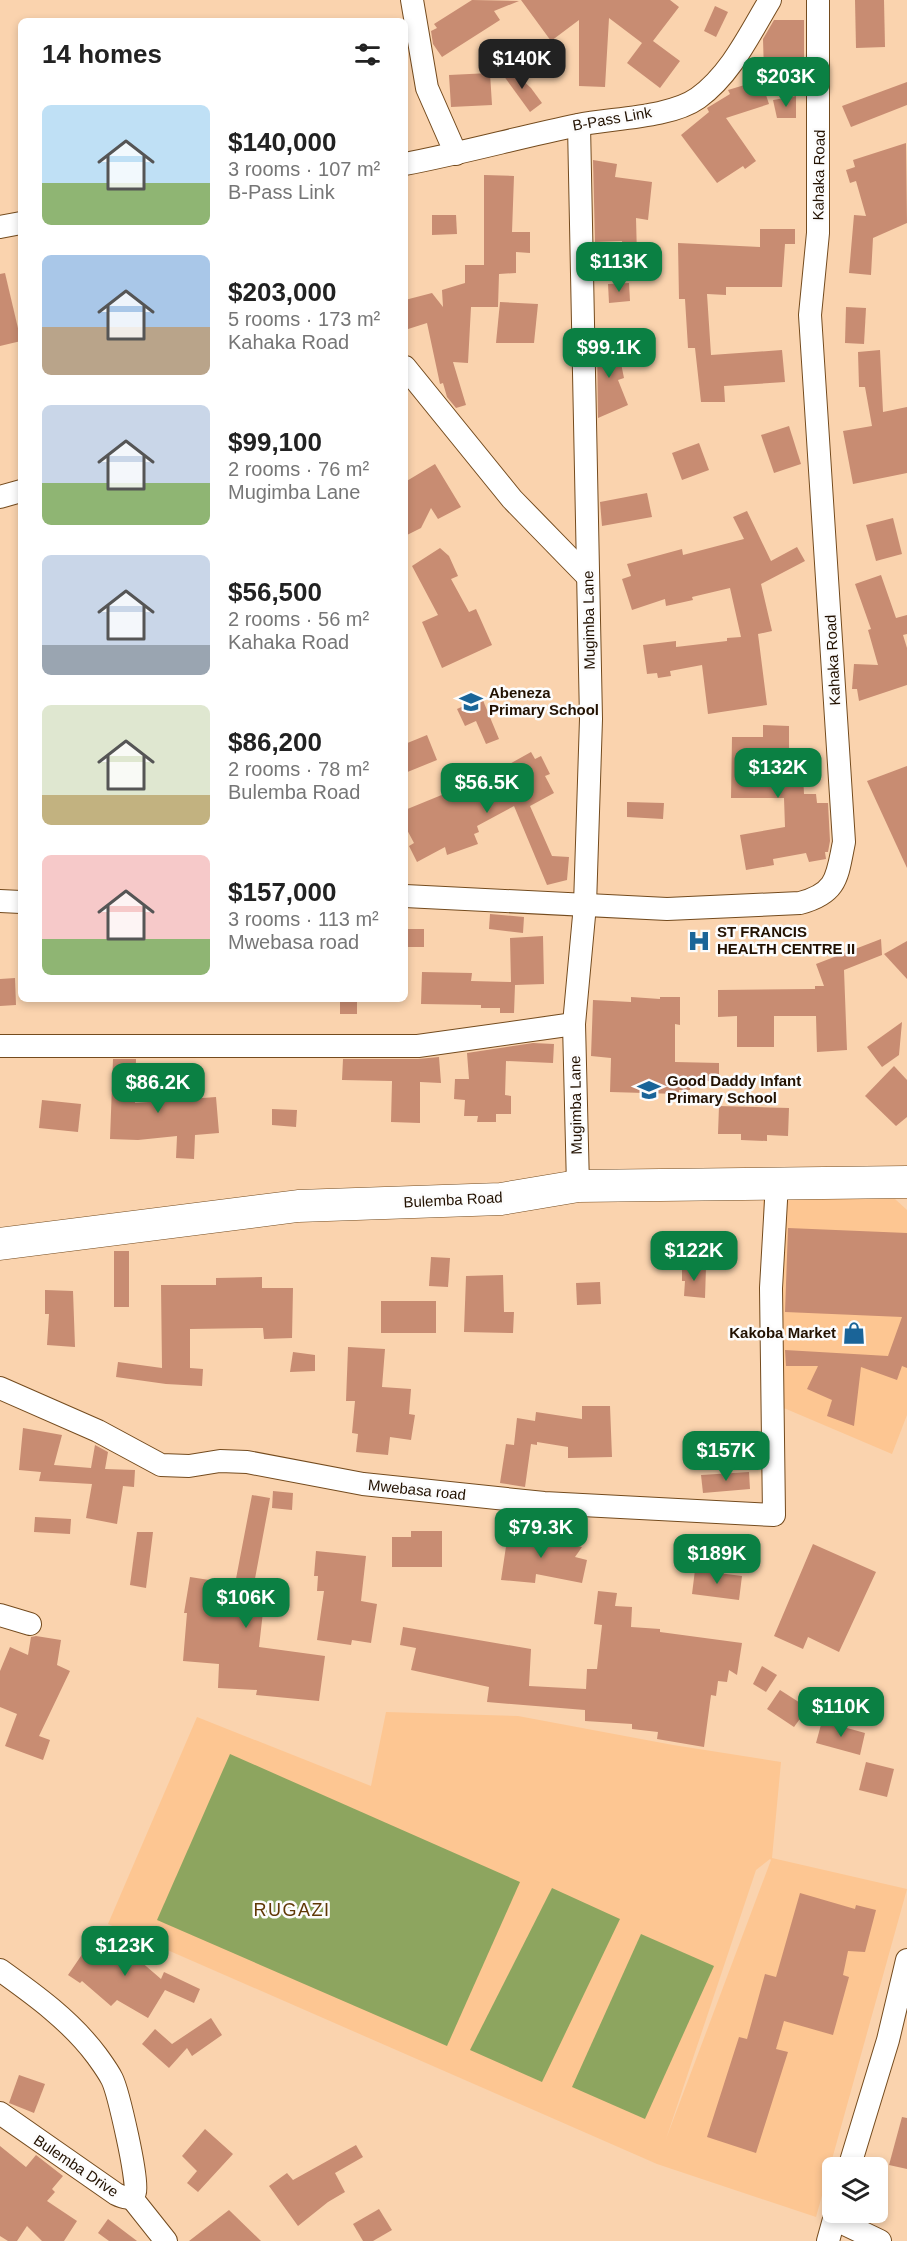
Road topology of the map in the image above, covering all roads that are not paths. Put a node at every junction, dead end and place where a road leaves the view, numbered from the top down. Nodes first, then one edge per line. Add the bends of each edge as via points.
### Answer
1 (412, 0) edge
2 (770, 0) edge
3 (818, 0) edge
4 (579, 124) junction
5 (456, 154) junction
6 (408, 163) edge
7 (18, 224) edge
8 (0, 227) edge
9 (408, 371) edge
10 (18, 492) edge
11 (0, 497) edge
12 (588, 577) junction
13 (408, 896) edge
14 (0, 901) edge
15 (18, 902) edge
16 (585, 905) junction
17 (574, 1024) junction
18 (0, 1046) edge
19 (907, 1182) edge
20 (777, 1183) junction
21 (578, 1186) junction
22 (0, 1244) edge
23 (0, 1388) edge
24 (0, 1615) edge
25 (30, 1624) dead end
26 (907, 1960) edge
27 (0, 1970) edge
28 (0, 2114) edge
29 (852, 2157) edge
30 (131, 2197) junction
31 (833, 2223) edge
32 (848, 2223) edge
33 (166, 2241) edge
34 (828, 2241) edge
35 (880, 2241) edge

1 - 5 street via 427,88
2 - 4 street, B-Pass Link via 723,75 695,100 676,108
3 - 16 street, Kahaka Road via 818,234 810,315 844,842 836,879 821,897 800,903 667,909
4 - 5 street, B-Pass Link
4 - 12 street, Mugimba Lane
5 - 6 street, B-Pass Link
7 - 8 street
9 - 12 street via 512,499
10 - 11 street
12 - 16 street, Mugimba Lane via 591,719
13 - 16 street, Kahaka Road
14 - 15 street
16 - 17 street, Mugimba Lane
17 - 18 street via 418,1046
17 - 21 street, Mugimba Lane
19 - 20 main road, Bulemba Road
20 - 21 main road, Bulemba Road
20 - 23 street, Mwebasa road via 771,1288 774,1515 544,1503 363,1484 247,1462 161,1465 98,1431
21 - 22 main road, Bulemba Road via 501,1199 298,1206
24 - 25 street
26 - 29 street via 888,2040
27 - 30 street, Bulemba Drive via 49,2005 95,2053 113,2080 135,2172 135,2192
28 - 30 street, Bulemba Drive via 116,2194
30 - 33 street
31 - 34 street
32 - 35 street

